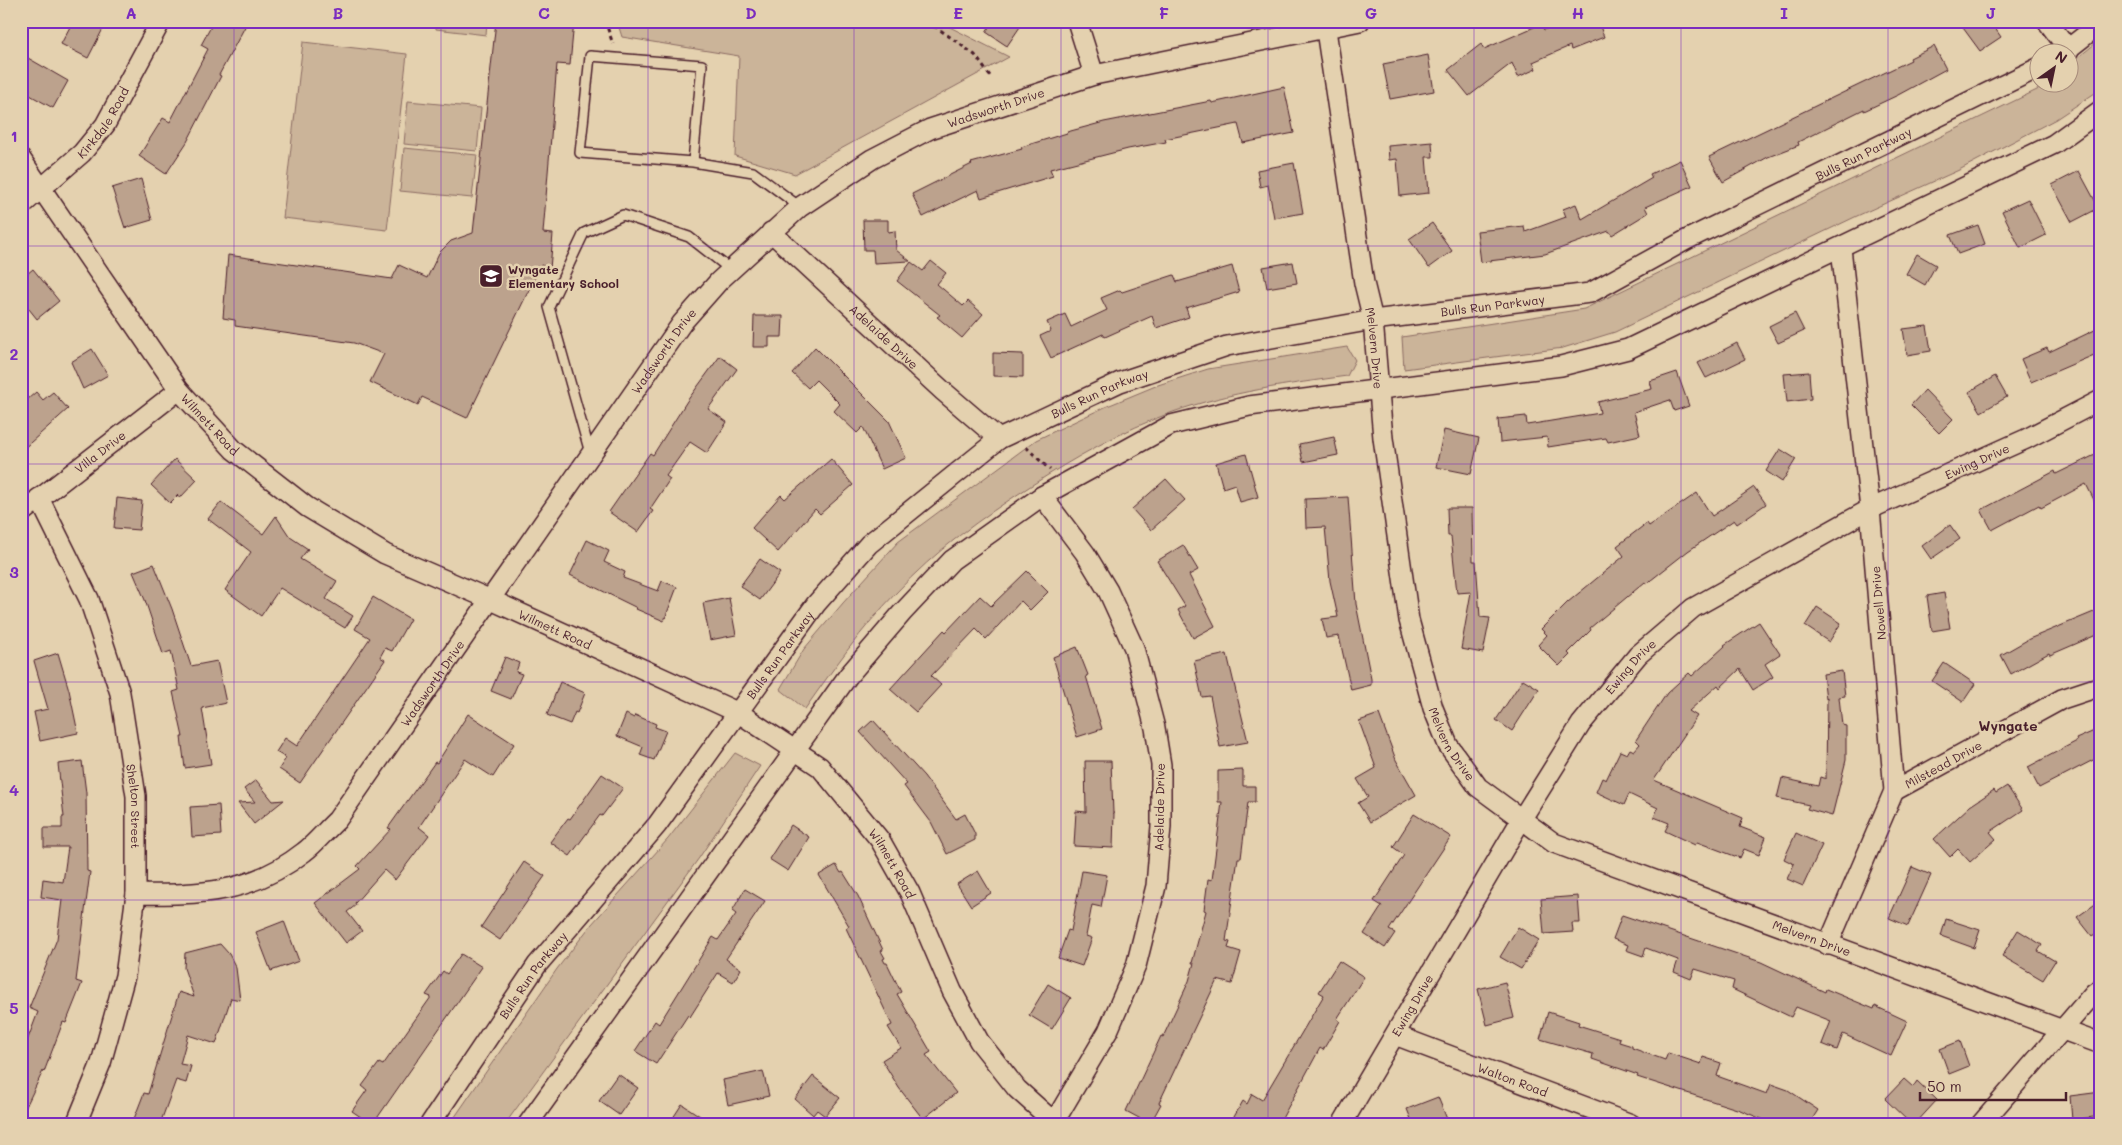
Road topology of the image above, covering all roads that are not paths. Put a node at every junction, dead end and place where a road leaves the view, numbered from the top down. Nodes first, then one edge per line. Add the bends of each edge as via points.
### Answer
1 (161, 21) edge
2 (1077, 21) edge
3 (1360, 21) edge
4 (2047, 21) edge
5 (2101, 23) edge
6 (1326, 30) junction
7 (2061, 42) edge
8 (2078, 42) edge
9 (2030, 72) edge
10 (1094, 75) junction
11 (2101, 110) edge
12 (21, 159) edge
13 (693, 162) junction
14 (42, 189) junction
15 (21, 206) edge
16 (800, 207) junction
17 (771, 232) junction
18 (1840, 248) junction
19 (731, 270) junction
20 (1373, 320) junction
21 (179, 390) junction
22 (1379, 390) junction
23 (2101, 400) edge
24 (999, 439) junction
25 (591, 454) junction
26 (1042, 496) junction
27 (40, 498) junction
28 (1870, 509) junction
29 (21, 513) edge
30 (489, 599) junction
31 (2101, 686) edge
32 (739, 713) junction
33 (796, 750) junction
34 (1894, 791) junction
35 (1521, 820) junction
36 (136, 894) junction
37 (1828, 945) junction
38 (2101, 988) edge
39 (2063, 1030) junction
40 (1395, 1035) junction
41 (2101, 1044) edge
42 (1054, 1123) edge
43 (76, 1124) edge
44 (430, 1124) edge
45 (528, 1124) edge
46 (1342, 1124) edge
47 (1631, 1124) edge
48 (1981, 1124) edge

1 - 14 street, Kirkdale Road via 105,125 82,153
2 - 10 street
3 - 6 street, Wadsworth Drive
4 - 7 street
5 - 8 street
6 - 10 street, Wadsworth Drive
6 - 20 street, Melvern Drive via 1364,283
9 - 20 street, Bulls Run Parkway via 1688,239 1590,293
10 - 16 street, Wadsworth Drive via 930,129 872,159
11 - 18 street via 2054,144
12 - 14 street, Wilmett Road
13 - 13 lane via 702,65 590,56 580,153
13 - 16 lane via 753,172
14 - 15 street, Kirkdale Road
14 - 21 street, Wilmett Road
16 - 17 street, Wadsworth Drive
17 - 19 street, Wadsworth Drive
17 - 24 street, Adelaide Drive
18 - 22 street via 1628,349 1561,366
18 - 28 street, Nowell Drive
19 - 25 street, Wadsworth Drive via 682,323
19 - 25 lane via 689,237 623,215 584,233 549,307
20 - 22 street, Melvern Drive
20 - 24 street, Bulls Run Parkway via 1227,346 1120,382
21 - 27 street, Villa Drive
21 - 30 street, Wilmett Road via 234,450 307,507 385,554
22 - 26 street via 1249,406 1170,425
22 - 35 street, Melvern Drive via 1409,620 1433,708 1448,745 1478,787
23 - 28 street, Ewing Drive via 2026,439
24 - 32 street, Bulls Run Parkway via 869,544 816,604
25 - 30 street, Wadsworth Drive
26 - 33 street via 952,560 848,676
26 - 42 street, Adelaide Drive via 1085,553 1108,591 1134,648 1161,765 1161,826 1156,886 1136,966 1108,1031
27 - 29 street, Villa Drive
27 - 36 street, Shelton Street via 89,599 120,693 136,796
28 - 34 street, Nowell Drive
28 - 35 street, Ewing Drive via 1693,608 1638,655 1581,724
30 - 32 street, Wilmett Road
30 - 36 street, Wadsworth Drive via 337,820 304,852 269,875 230,889 189,895
31 - 34 street, Milstead Drive via 2062,699
32 - 33 street, Wilmett Road
32 - 44 street, Bulls Run Parkway via 657,825 537,966
33 - 42 street, Wilmett Road via 820,766 880,840 910,893 952,991 980,1041 1017,1089
33 - 45 street
34 - 37 street, Nowell Drive
35 - 37 street, Melvern Drive via 1554,843
35 - 40 street, Ewing Drive
36 - 43 street, Shelton Street via 125,976 101,1063
37 - 39 street, Melvern Drive
38 - 39 street
39 - 41 street, Melvern Drive
39 - 48 street
40 - 46 street, Ewing Drive
40 - 47 street, Walton Road

